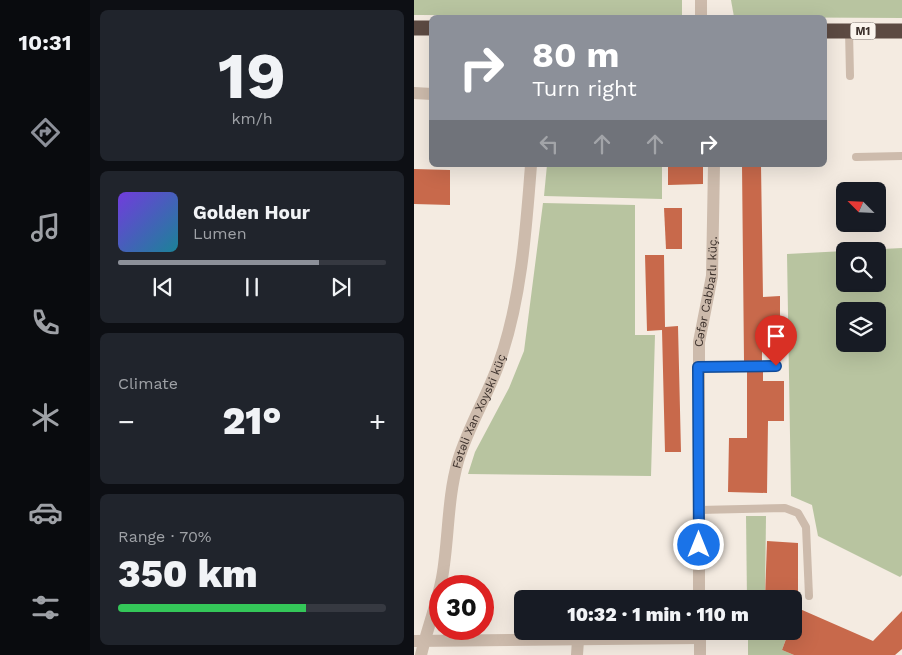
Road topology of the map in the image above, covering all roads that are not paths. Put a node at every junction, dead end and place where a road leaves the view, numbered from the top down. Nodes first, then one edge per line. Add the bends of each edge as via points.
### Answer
1 (701, 0) edge
2 (701, 15) edge
3 (414, 28) edge
4 (429, 28) edge
5 (827, 30) edge
6 (849, 30) junction
7 (902, 30) edge
8 (850, 76) dead end
9 (414, 93) edge
10 (429, 94) edge
11 (902, 156) edge
12 (856, 157) dead end
13 (531, 167) edge
14 (714, 167) edge
15 (776, 366) dead end
16 (698, 367) junction
17 (699, 510) junction
18 (699, 590) edge
19 (809, 596) dead end
20 (578, 640) joint
21 (700, 640) edge
22 (419, 641) edge
23 (421, 655) edge
24 (577, 655) edge
25 (700, 655) edge

1 - 2 street
3 - 4 highway
5 - 6 highway, M1
6 - 7 highway, M1
6 - 8 lane
9 - 10 street
11 - 12 lane
13 - 22 street, Fətəli Xan Xoyski küç via 527,214 508,332 458,461 442,576
14 - 16 street, Cəfər Cabbarlı küç. via 712,276 699,342
15 - 16 lane
16 - 17 street, Cəfər Cabbarlı küç.
17 - 18 street, Cəfər Cabbarlı küç.
17 - 19 lane via 785,508 798,513 806,527
20 - 22 street
20 - 24 street
21 - 25 street
22 - 23 street, Fətəli Xan Xoyski küç

